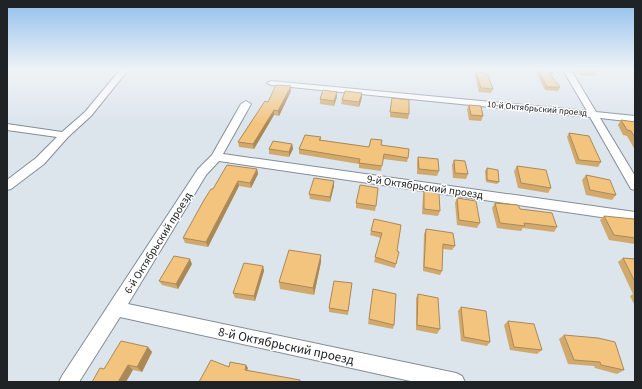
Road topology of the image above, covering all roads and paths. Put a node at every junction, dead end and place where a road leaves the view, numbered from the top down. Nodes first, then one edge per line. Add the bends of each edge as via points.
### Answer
1 (109, 88) edge
2 (324, 88) edge
3 (577, 88) edge
4 (246, 104) dead end
5 (592, 114) junction
6 (635, 119) edge
7 (7, 127) edge
8 (64, 135) junction
9 (216, 158) junction
10 (7, 186) edge
11 (635, 186) edge
12 (635, 217) edge
13 (116, 309) junction
14 (68, 382) edge
15 (456, 382) edge

1 - 8 street via 88,114
2 - 5 street, 10-й Октябрьский проезд
3 - 5 street
4 - 9 street, 6-й Октябрьский проезд
5 - 6 street, 10-й Октябрьский проезд
5 - 11 street
7 - 8 street
8 - 10 street via 40,161
9 - 12 street, 9-й Октябрьский проезд
9 - 13 street, 6-й Октябрьский проезд via 202,172
13 - 14 street, 6-й Октябрьский проезд
13 - 15 street, 8-й Октябрьский проезд

